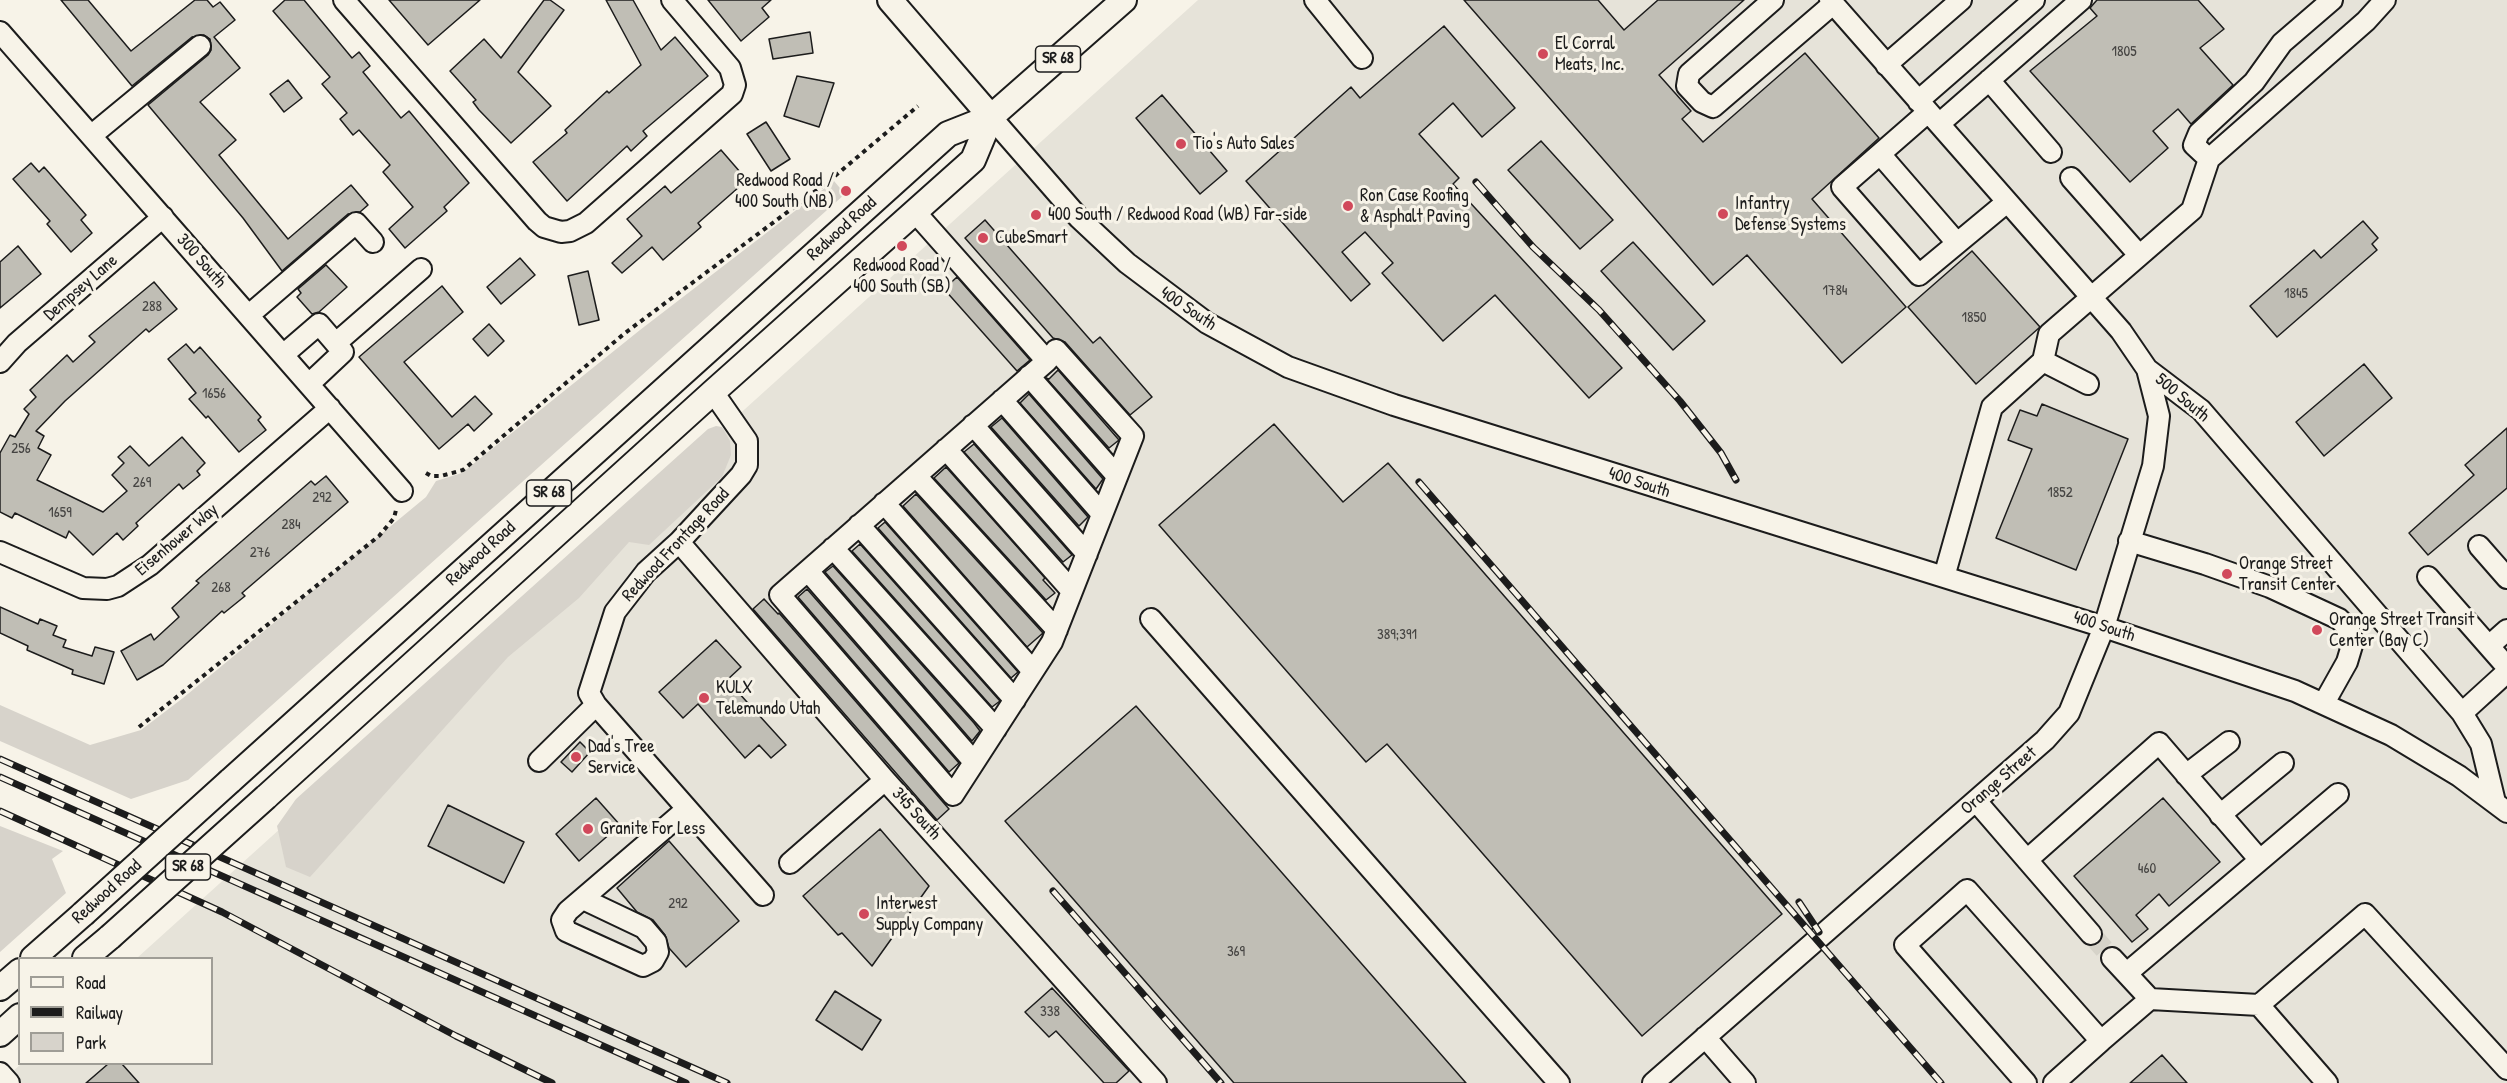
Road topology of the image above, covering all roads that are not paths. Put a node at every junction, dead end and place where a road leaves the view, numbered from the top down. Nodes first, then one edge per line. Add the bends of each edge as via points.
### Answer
1 (344, 0) edge
2 (672, 0) edge
3 (890, 0) edge
4 (1124, 0) edge
5 (1315, 0) edge
6 (1773, 0) edge
7 (1961, 0) edge
8 (2034, 0) edge
9 (2081, 0) edge
10 (2332, 0) edge
11 (2385, 0) edge
12 (1831, 2) edge
13 (0, 32) edge
14 (200, 45) dead end
15 (1362, 58) dead end
16 (1886, 64) junction
17 (1989, 80) junction
18 (1928, 112) junction
19 (992, 117) junction
20 (92, 135) junction
21 (2051, 152) dead end
22 (1880, 154) junction
23 (2209, 159) junction
24 (2071, 178) dead end
25 (2007, 202) junction
26 (915, 212) junction
27 (163, 217) junction
28 (373, 242) dead end
29 (1958, 243) junction
30 (2139, 255) junction
31 (421, 268) dead end
32 (2091, 297) junction
33 (249, 315) junction
34 (336, 343) junction
35 (283, 355) junction
36 (1047, 361) junction
37 (0, 362) edge
38 (2043, 362) junction
39 (2147, 369) junction
40 (1029, 376) junction
41 (309, 384) junction
42 (2088, 384) dead end
43 (712, 392) junction
44 (1002, 400) junction
45 (330, 408) junction
46 (973, 425) junction
47 (946, 449) junction
48 (916, 476) junction
49 (1117, 476) junction
50 (402, 491) dead end
51 (884, 503) junction
52 (1102, 514) junction
53 (859, 525) junction
54 (679, 542) junction
55 (2129, 542) junction
56 (2479, 546) dead end
57 (833, 548) junction
58 (0, 552) edge
59 (1087, 554) junction
60 (808, 571) junction
61 (1944, 577) junction
62 (2428, 577) dead end
63 (2507, 578) edge
64 (1072, 591) junction
65 (1151, 618) dead end
66 (2104, 627) junction
67 (1057, 630) junction
68 (2507, 630) edge
69 (2489, 646) junction
70 (2507, 667) edge
71 (1034, 671) junction
72 (2507, 672) edge
73 (1015, 700) junction
74 (2324, 703) junction
75 (596, 705) junction
76 (2462, 713) junction
77 (996, 729) junction
78 (2229, 742) dead end
79 (539, 761) dead end
80 (974, 762) junction
81 (2283, 763) dead end
82 (2186, 775) junction
83 (885, 780) junction
84 (2338, 794) dead end
85 (1976, 801) junction
86 (2501, 807) edge
87 (687, 809) junction
88 (2220, 815) junction
89 (2259, 859) junction
90 (2027, 860) junction
91 (790, 862) dead end
92 (763, 895) dead end
93 (583, 899) junction
94 (2091, 934) tunnel mouth
95 (34, 957) edge
96 (86, 957) edge
97 (2112, 958) tunnel mouth
98 (18, 973) edge
99 (2127, 973) junction
100 (0, 988) edge
101 (2150, 999) junction
102 (2259, 1005) junction
103 (18, 1018) edge
104 (0, 1034) edge
105 (1705, 1037) junction
106 (2101, 1041) junction
107 (2497, 1043) edge
108 (2507, 1069) edge
109 (0, 1073) edge
110 (9, 1083) edge
111 (1156, 1083) edge
112 (1560, 1083) edge
113 (1653, 1083) edge
114 (1745, 1083) edge
115 (2026, 1083) edge
116 (2054, 1083) edge
117 (2327, 1083) edge

1 - 2 street via 537,221 561,232 586,223 732,94 735,85 730,68
3 - 19 main road, 400 South
4 - 19 main road, Redwood Road / SR 68
5 - 15 street
6 - 12 street via 1689,74 1687,86 1702,102 1713,106
7 - 16 street
8 - 18 street
9 - 17 street
10 - 23 street via 2282,43 2254,82 2199,133 2194,145
11 - 23 street
12 - 16 street, 500 South
13 - 20 street, 300 South
14 - 20 street
16 - 18 street, 500 South
17 - 18 street
17 - 21 street
18 - 22 street
18 - 25 street, 500 South
19 - 26 main road, Redwood Road / SR 68 via 973,160
19 - 61 street, 400 South via 1079,218 1127,263 1207,323 1288,367 1417,412
19 - 95 main road, Redwood Road / SR 68, bridge via 948,134
20 - 27 street, 300 South
22 - 29 street
22 - 29 street via 1842,187 1919,275
23 - 30 street via 2192,210
24 - 30 street
25 - 29 street
25 - 32 street, 500 South
26 - 36 street
26 - 43 main road, Redwood Road / SR 68
27 - 33 street, 300 South
27 - 37 street, Dempsey Lane
28 - 33 street via 356,223
30 - 32 street
31 - 34 street
32 - 38 street via 2049,334
32 - 39 street, 500 South via 2131,343
33 - 35 street, 300 South
34 - 35 street via 319,324
34 - 41 street via 343,352
35 - 41 street, 300 South
36 - 40 street
36 - 49 street via 1056,350 1133,436
38 - 42 street
38 - 61 street via 1992,407
39 - 55 street, Orange Street via 2157,402 2159,429 2153,466
39 - 76 street, 500 South via 2201,410
40 - 44 street
40 - 49 street
41 - 45 street, 300 South
43 - 54 street, Redwood Frontage Road via 747,441 747,465
43 - 96 main road, Redwood Road / SR 68, bridge
44 - 46 street
44 - 52 street
45 - 50 street, 300 South
45 - 58 street, Eisenhower Way via 150,565 118,586 107,590 83,588
46 - 47 street
46 - 59 street
47 - 48 street
47 - 64 street
48 - 51 street
48 - 67 street
49 - 52 street
51 - 53 street
51 - 71 street
52 - 59 street
53 - 57 street
53 - 73 street
54 - 75 street, Redwood Frontage Road via 646,572 615,612 589,693
54 - 83 street, 345 South
55 - 66 street, Orange Street
55 - 74 street via 2270,587 2339,619 2349,629 2353,642 2347,662
56 - 63 street
57 - 60 street
57 - 77 street
59 - 64 street
60 - 80 street
60 - 80 street via 780,595 953,795
61 - 66 street, 400 South
62 - 69 street
64 - 67 street
65 - 112 street
66 - 74 street, 400 South
66 - 85 street, Orange Street via 2069,713 2045,740
67 - 71 street
68 - 69 street
69 - 70 street
71 - 73 street
72 - 76 street
73 - 77 street
74 - 86 street, 400 South via 2407,744
75 - 79 street
75 - 87 street
76 - 86 street, 500 South via 2481,744
77 - 80 street
78 - 82 street
81 - 88 street
82 - 88 street
82 - 90 street via 2159,743
83 - 91 street
83 - 111 street, 345 South
84 - 89 street
85 - 90 street
85 - 105 street, Orange Street
87 - 92 street
87 - 93 street
88 - 89 street
89 - 99 street
90 - 94 street
93 - 93 street via 644,928 656,942 658,952 653,961 643,966 566,931 562,920
97 - 99 street
98 - 100 main road
99 - 101 street
101 - 102 street
101 - 106 street
102 - 107 street via 2365,914
102 - 117 street
103 - 104 main road
105 - 113 street, Orange Street
105 - 114 street
106 - 115 street via 1967,890 1905,945
106 - 116 street
107 - 108 street
109 - 110 street

